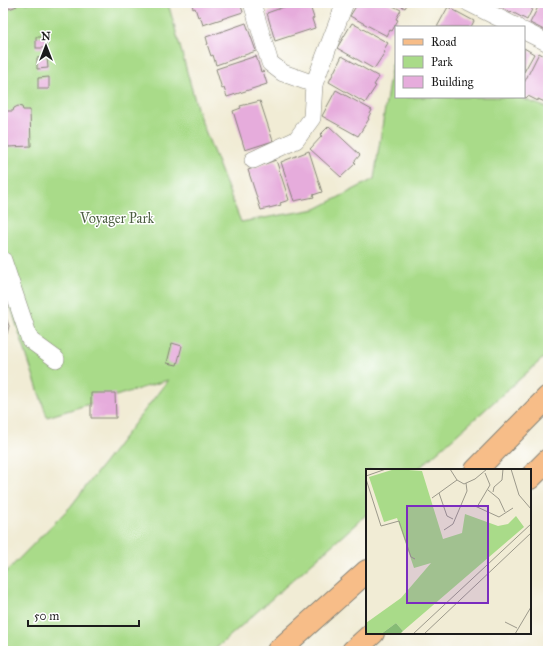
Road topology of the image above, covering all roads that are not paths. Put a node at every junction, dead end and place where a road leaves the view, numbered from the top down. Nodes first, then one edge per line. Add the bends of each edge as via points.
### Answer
1 (252, 3) edge
2 (345, 3) edge
3 (475, 4) edge
4 (514, 26) edge
5 (525, 32) edge
6 (548, 43) edge
7 (314, 84) junction
8 (253, 160) dead end
9 (3, 260) edge
10 (56, 359) dead end
11 (548, 397) edge
12 (548, 460) edge
13 (477, 469) edge
14 (531, 477) edge
15 (366, 573) edge
16 (372, 634) edge
17 (278, 651) edge
18 (352, 651) edge

1 - 7 street via 270,63 283,73
2 - 7 street
3 - 4 street
5 - 6 street
7 - 8 street via 312,118 296,140
9 - 10 street via 30,340
11 - 13 main road
12 - 14 main road
15 - 17 main road
16 - 18 main road

